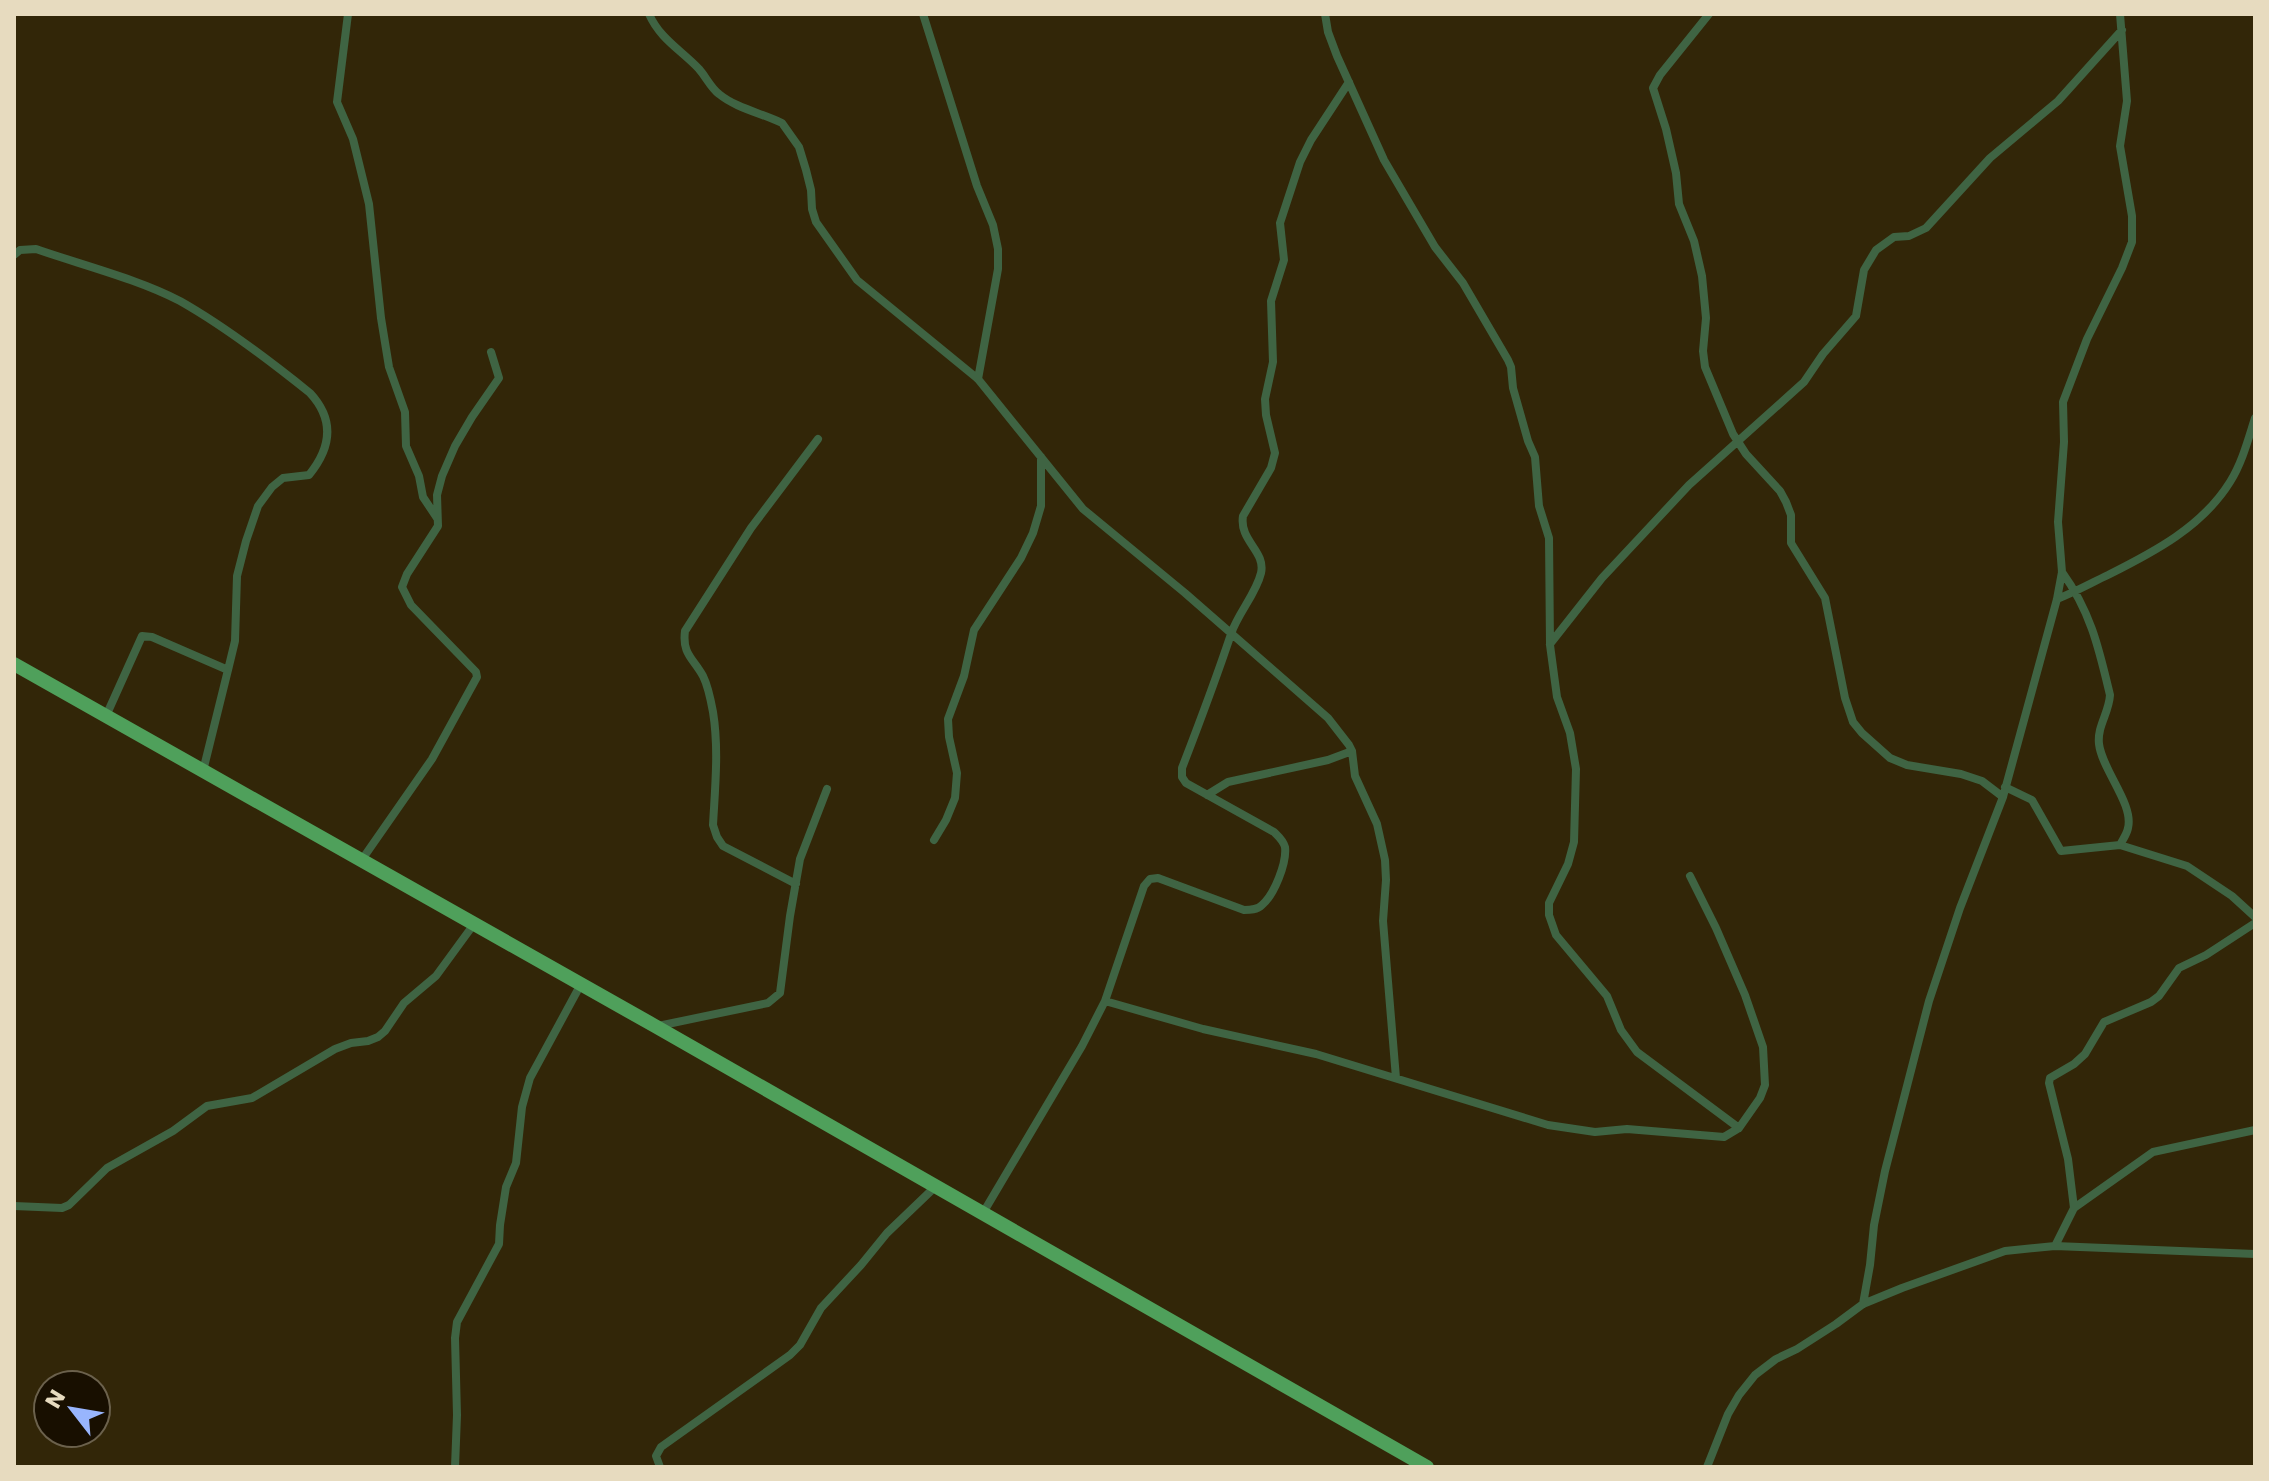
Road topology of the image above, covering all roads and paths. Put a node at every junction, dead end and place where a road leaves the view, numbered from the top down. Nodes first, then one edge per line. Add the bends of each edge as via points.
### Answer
1 (348, 14) edge
2 (649, 14) edge
3 (923, 14) edge
4 (1325, 14) edge
5 (1709, 14) edge
6 (2120, 14) edge
7 (2122, 30) junction
8 (1349, 82) junction
9 (14, 255) edge
10 (491, 352) dead end
11 (978, 379) junction
12 (2255, 418) edge
13 (818, 439) dead end
14 (1738, 441) junction
15 (1041, 457) junction
16 (437, 518) junction
17 (2062, 572) junction
18 (2076, 592) junction
19 (2057, 599) junction
20 (1231, 633) junction
21 (1550, 645) junction
22 (14, 664) edge
23 (228, 670) junction
24 (106, 716) junction
25 (1352, 751) junction
26 (203, 771) junction
27 (827, 789) dead end
28 (2004, 792) junction
29 (1207, 795) junction
30 (934, 840) dead end
31 (2120, 845) junction
32 (361, 861) junction
33 (1690, 876) dead end
34 (796, 884) junction
35 (2255, 920) edge
36 (474, 924) junction
37 (581, 984) junction
38 (1105, 1001) junction
39 (655, 1026) junction
40 (1396, 1078) junction
41 (1739, 1128) junction
42 (2255, 1130) edge
43 (935, 1187) junction
44 (14, 1206) edge
45 (2074, 1208) junction
46 (983, 1213) junction
47 (2055, 1246) junction
48 (2255, 1254) edge
49 (1863, 1304) junction
50 (455, 1467) edge
51 (660, 1467) edge
52 (1427, 1467) edge
53 (1707, 1467) edge

1 - 16 street via 337,102 353,139 369,204 381,318 389,367 405,412 406,446 423,497
2 - 11 street via 663,38 718,94 787,128 799,147 816,222 851,273
3 - 11 street via 998,249
4 - 8 street
5 - 14 street via 1653,88 1679,204 1702,276 1705,367
6 - 7 street
7 - 14 street via 2058,101 1990,158 1926,228 1894,237 1876,250 1864,270 1851,323 1804,382
7 - 17 street via 2127,101 2120,146 2132,242 2063,402 2058,522
8 - 20 street via 1311,140 1280,223 1284,260 1271,301 1273,362 1265,399 1275,453 1242,522 1262,569
8 - 21 street via 1384,160 1511,367 1549,538
9 - 23 street via 36,249 178,300 267,359 319,403 329,435 324,450 309,475 288,477 272,487 258,506 246,541 237,576 235,641
10 - 16 street via 499,378 455,446 437,495
11 - 15 street
12 - 18 street via 2231,481 2209,510 2187,530
13 - 34 street via 751,528 685,631 684,642 713,710 717,837 723,846
14 - 21 street via 1602,578
14 - 28 street via 1786,502 1791,543 1825,598 1853,722 1890,758 1961,774
15 - 20 street via 1083,509
15 - 30 street via 1041,506 1033,533 974,630 948,719 957,773 955,798
16 - 32 street via 436,532 407,574 402,592 477,677 432,759
17 - 18 street
17 - 19 street
18 - 19 street
18 - 31 street via 2098,643 2110,695 2099,744 2129,818
19 - 28 street
20 - 25 street via 1328,718
20 - 29 street via 1182,768 1186,783
21 - 41 street via 1576,769 1574,842 1549,903 1556,935 1607,996 1637,1052
22 - 24 main road
23 - 24 street via 142,636
23 - 26 street
24 - 26 main road
25 - 29 street via 1228,782
25 - 40 street via 1355,776 1377,824 1385,860 1383,921
26 - 32 main road
27 - 34 street
28 - 31 street via 2032,800 2061,851
28 - 49 street via 1929,1001 1885,1171
29 - 38 street via 1282,840 1279,879 1263,905 1244,910 1150,879
31 - 35 street via 2187,866 2232,896
32 - 36 main road
33 - 41 street via 1763,1047 1765,1085
34 - 39 street via 782,987 776,998
35 - 45 street via 2179,968 2151,1002 2104,1022 2085,1054 2050,1078
36 - 37 main road
36 - 44 street via 436,976 404,1003 378,1037 335,1049 252,1098 207,1106 107,1168 69,1205
37 - 39 main road
37 - 50 street via 530,1078 499,1244 457,1322
38 - 40 street
38 - 46 street
39 - 43 main road
40 - 41 street via 1579,1130 1724,1137
42 - 45 street via 2153,1152
43 - 46 main road
43 - 51 street via 821,1308 800,1345 661,1447 656,1456
45 - 47 street
46 - 52 main road
47 - 48 street
47 - 49 street via 2005,1251
49 - 53 street via 1755,1375 1728,1414

